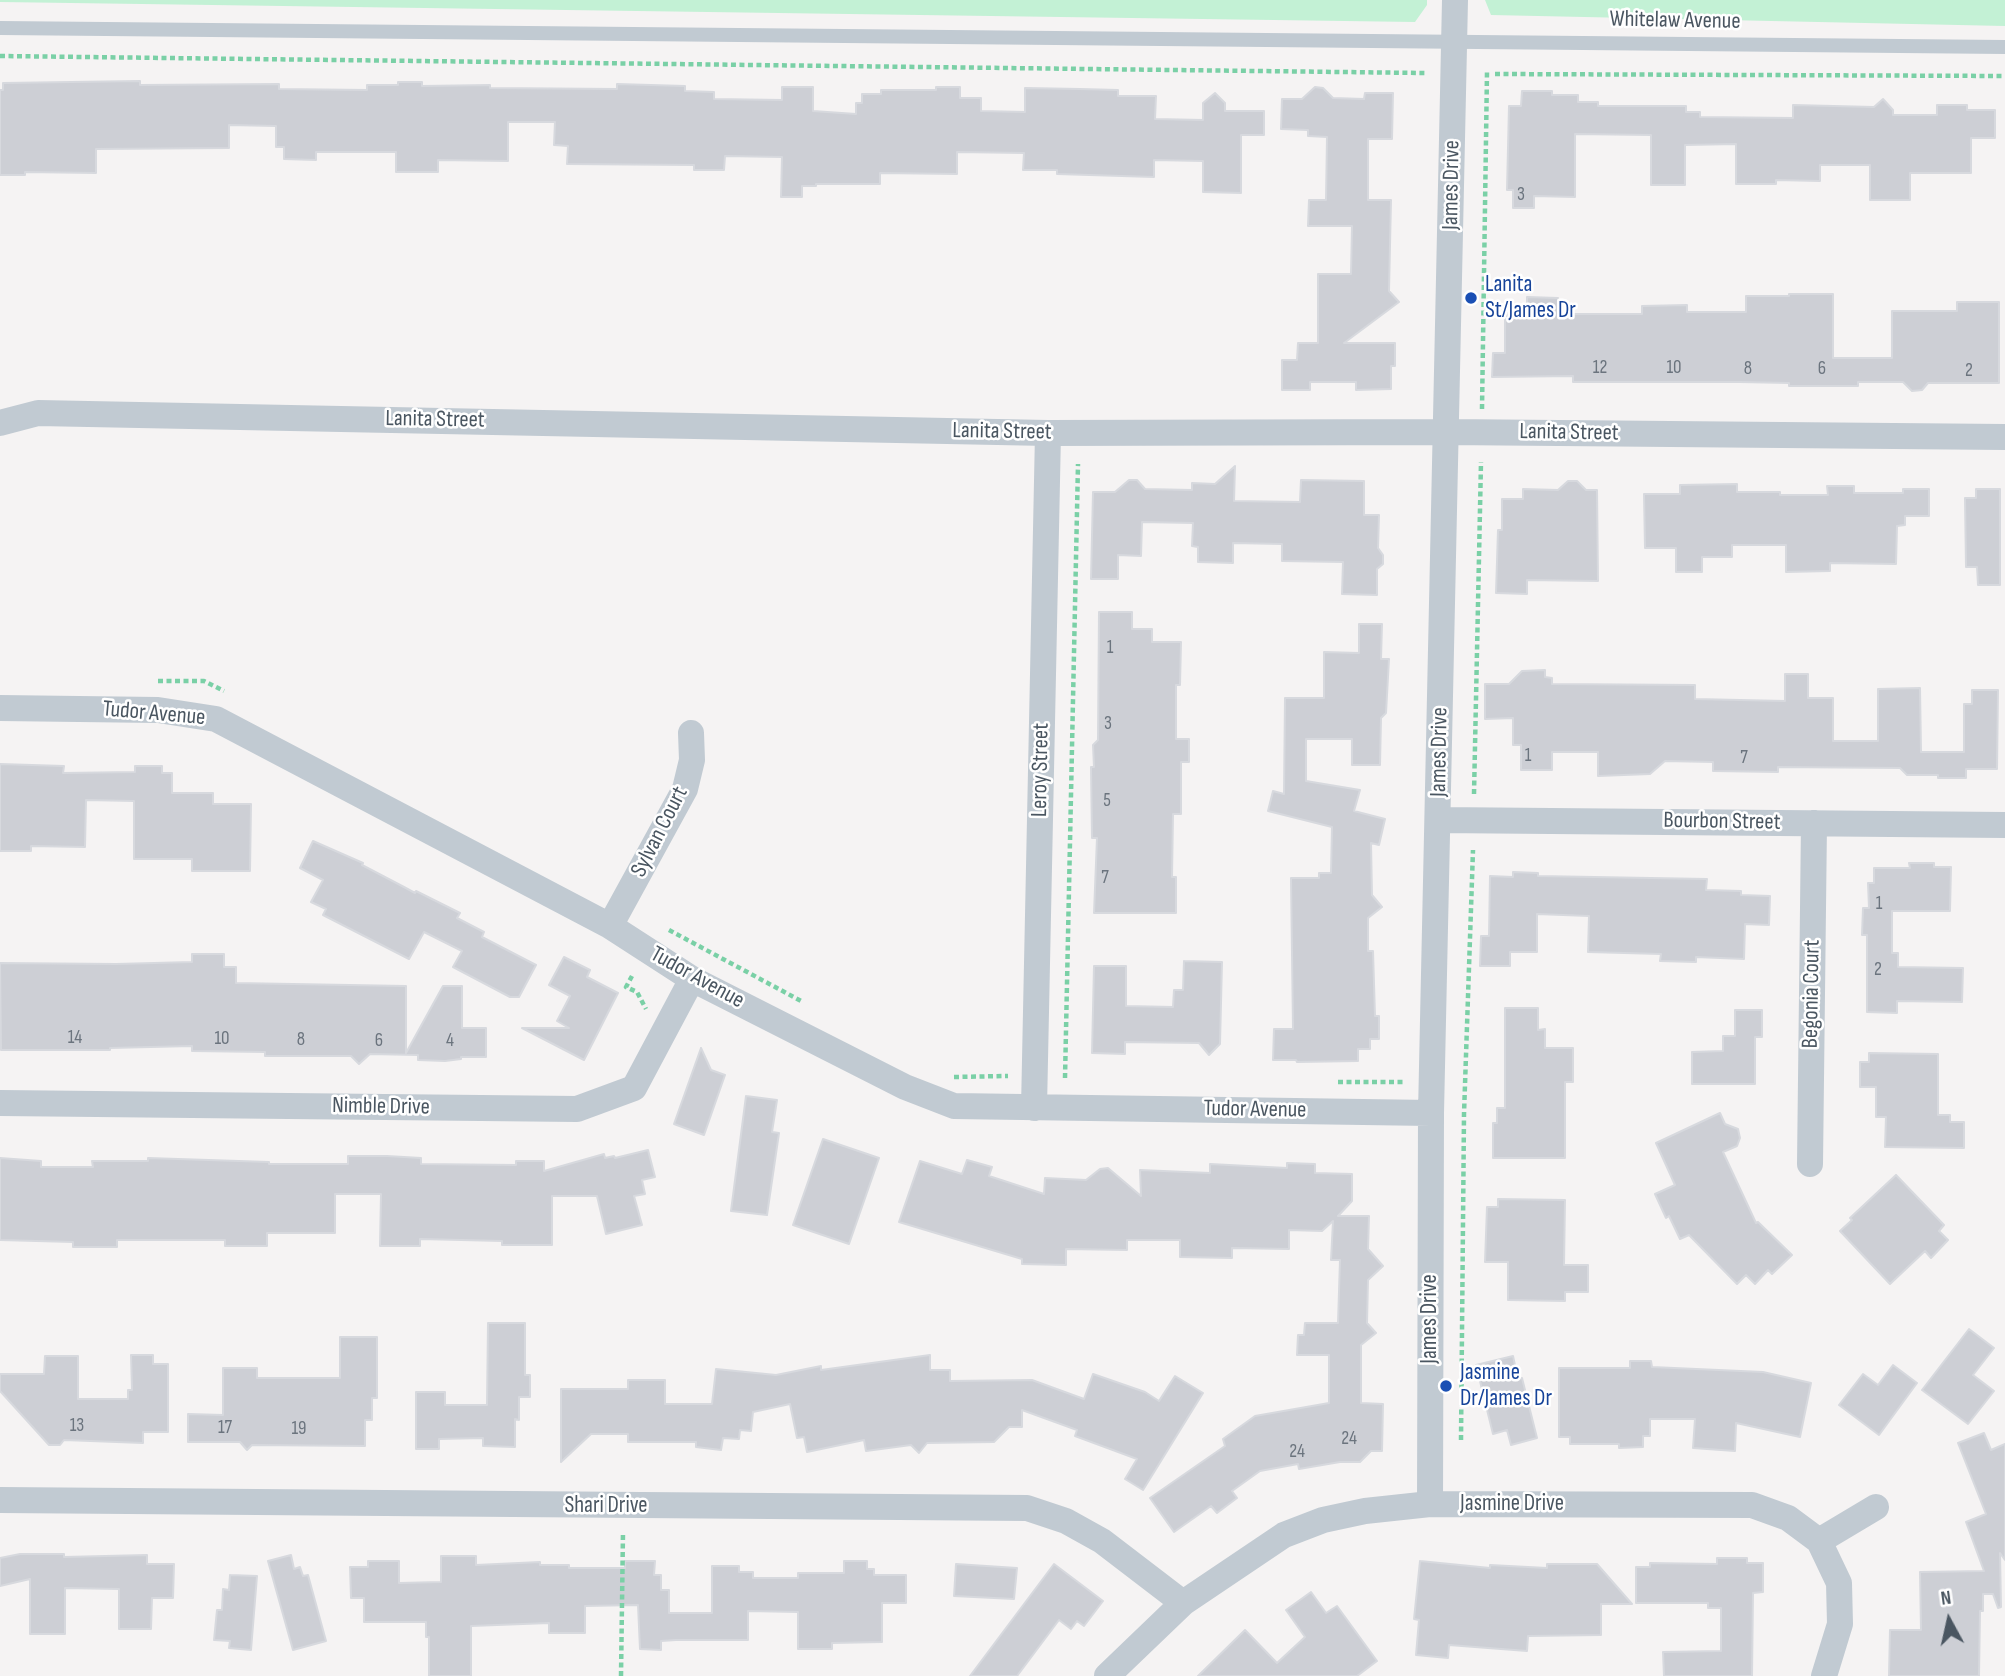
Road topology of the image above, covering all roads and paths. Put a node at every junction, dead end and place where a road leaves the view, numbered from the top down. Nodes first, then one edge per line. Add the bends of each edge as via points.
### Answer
1 (1455, 0) edge
2 (0, 28) edge
3 (1455, 41) junction
4 (2005, 47) edge
5 (0, 56) edge
6 (1488, 72) dead end
7 (1426, 73) dead end
8 (1495, 74) dead end
9 (2005, 76) edge
10 (1482, 414) dead end
11 (0, 423) edge
12 (1447, 432) junction
13 (1048, 433) junction
14 (2005, 437) edge
15 (1481, 462) dead end
16 (1078, 464) dead end
17 (0, 708) edge
18 (691, 733) dead end
19 (1474, 794) dead end
20 (1438, 820) junction
21 (1814, 823) junction
22 (2005, 825) edge
23 (1473, 850) dead end
24 (610, 926) junction
25 (667, 929) dead end
26 (632, 976) dead end
27 (692, 979) junction
28 (809, 1006) dead end
29 (640, 1018) dead end
30 (1013, 1076) dead end
31 (951, 1077) dead end
32 (1065, 1078) dead end
33 (0, 1103) edge
34 (1034, 1108) junction
35 (1431, 1113) junction
36 (1811, 1164) dead end
37 (1461, 1440) dead end
38 (0, 1500) edge
39 (1430, 1504) junction
40 (623, 1506) junction
41 (1876, 1507) dead end
42 (1819, 1541) junction
43 (1183, 1603) junction
44 (621, 1676) edge
45 (1107, 1676) edge
46 (1824, 1676) edge

1 - 3 street, James Drive
2 - 3 lane, Whitelaw Avenue
3 - 4 lane, Whitelaw Avenue
3 - 12 street, James Drive
5 - 7 path
6 - 10 path
8 - 9 path
11 - 13 street, Lanita Street via 38,413
12 - 13 street, Lanita Street
12 - 14 street, Lanita Street
12 - 20 street, James Drive
13 - 34 street, Leroy Street
15 - 19 path
16 - 32 path
17 - 24 street, Tudor Avenue via 158,710 216,719
18 - 24 street, Sylvan Court via 692,760 685,789
20 - 21 street, Bourbon Street
20 - 35 street, James Drive
21 - 22 street, Bourbon Street
21 - 36 street, Begonia Court
23 - 37 path via 1464,1114
24 - 27 street, Tudor Avenue
25 - 28 path
26 - 29 path via 626,986 637,992 646,1007
27 - 33 street, Nimble Drive via 634,1088 577,1109
27 - 34 street, Tudor Avenue via 917,1092 954,1106
30 - 31 path
34 - 35 street, Tudor Avenue
35 - 39 street, James Drive
38 - 40 street, Shari Drive
39 - 42 street, Jasmine Drive via 1752,1505 1788,1518
39 - 43 street, Jasmine Drive via 1365,1511 1284,1535
40 - 43 street, Shari Drive via 1027,1508 1066,1521 1102,1541
40 - 44 path
41 - 42 street
42 - 46 street, Jasmine Drive via 1839,1583 1840,1624
43 - 45 street, Jasmine Drive

